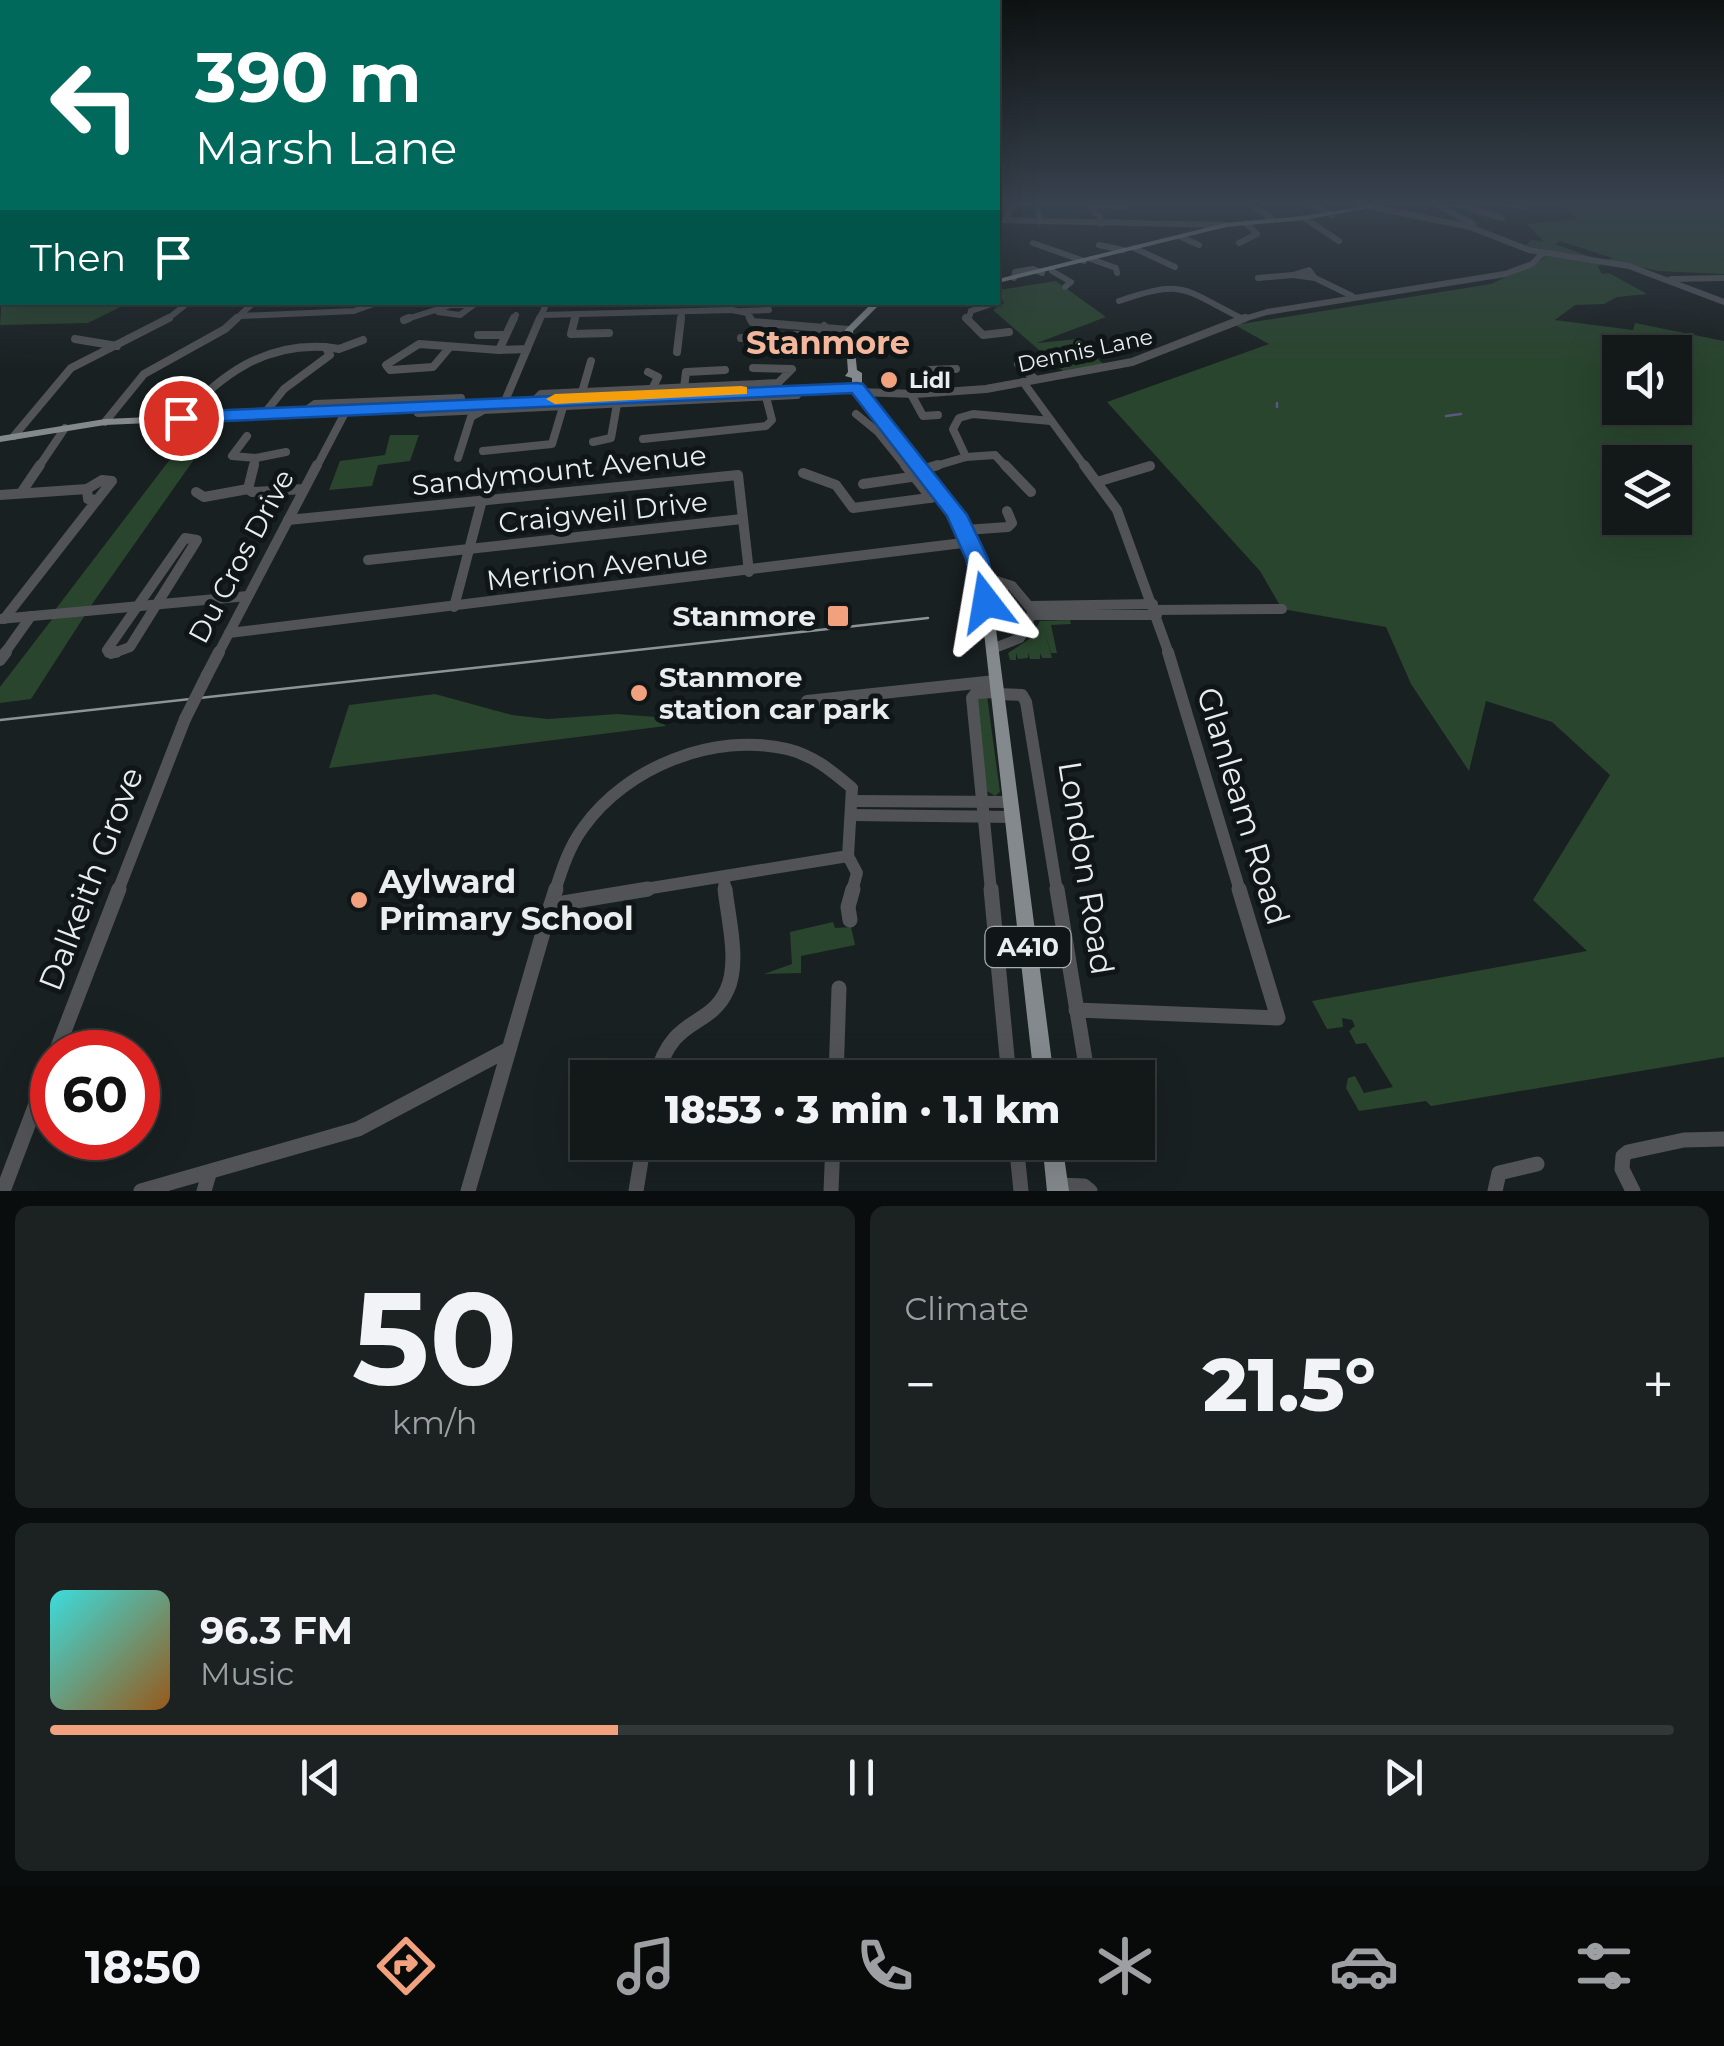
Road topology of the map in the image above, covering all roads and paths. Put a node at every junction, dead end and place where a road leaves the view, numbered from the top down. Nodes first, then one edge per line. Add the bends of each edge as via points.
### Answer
1 (1088, 260) joint
2 (1154, 260) edge
3 (1535, 260) edge
4 (1579, 260) edge
5 (1175, 267) dead end
6 (1047, 272) junction
7 (1116, 273) dead end
8 (1258, 278) dead end
9 (1724, 278) edge
10 (1665, 279) junction
11 (1000, 281) edge
12 (1065, 287) dead end
13 (1353, 297) junction
14 (1118, 301) dead end
15 (1724, 302) edge
16 (185, 305) edge
17 (251, 305) edge
18 (371, 305) edge
19 (473, 305) edge
20 (545, 305) edge
21 (875, 305) edge
22 (968, 305) edge
23 (988, 305) edge
24 (769, 310) dead end
25 (740, 311) junction
26 (971, 311) junction
27 (682, 312) junction
28 (576, 314) junction
29 (516, 315) dead end
30 (542, 315) junction
31 (239, 316) junction
32 (1242, 319) junction
33 (404, 320) dead end
34 (824, 326) junction
35 (850, 330) junction
36 (1010, 332) dead end
37 (608, 333) dead end
38 (478, 335) dead end
39 (506, 336) junction
40 (741, 338) dead end
41 (75, 339) dead end
42 (363, 340) dead end
43 (117, 346) junction
44 (449, 348) junction
45 (499, 350) junction
46 (527, 350) junction
47 (328, 351) junction
48 (677, 352) dead end
49 (591, 361) dead end
50 (1018, 364) dead end
51 (752, 368) dead end
52 (956, 369) dead end
53 (724, 370) dead end
54 (928, 370) dead end
55 (942, 370) junction
56 (648, 372) dead end
57 (1035, 379) junction
58 (1023, 382) junction
59 (855, 383) junction
60 (684, 388) junction
61 (755, 388) junction
62 (652, 389) junction
63 (949, 392) junction
64 (911, 394) junction
65 (737, 395) junction
66 (797, 396) dead end
67 (696, 397) junction
68 (766, 397) junction
69 (579, 399) junction
70 (505, 401) junction
71 (541, 402) junction
72 (617, 404) junction
73 (563, 407) junction
74 (468, 409) junction
75 (347, 410) junction
76 (304, 412) junction
77 (264, 414) junction
78 (856, 414) dead end
79 (938, 415) dead end
80 (181, 418) junction
81 (1052, 421) junction
82 (105, 422) junction
83 (64, 428) junction
84 (14, 436) junction
85 (247, 436) dead end
86 (889, 438) junction
87 (0, 439) edge
88 (643, 439) dead end
89 (593, 442) dead end
90 (482, 451) dead end
91 (286, 452) dead end
92 (966, 457) junction
93 (256, 458) junction
94 (458, 458) dead end
95 (1150, 466) dead end
96 (922, 470) junction
97 (803, 473) dead end
98 (911, 477) junction
99 (1096, 482) junction
100 (863, 484) dead end
101 (87, 489) junction
102 (248, 489) junction
103 (304, 489) junction
104 (23, 490) junction
105 (196, 492) dead end
106 (1032, 492) dead end
107 (0, 494) edge
108 (943, 496) junction
109 (929, 498) junction
110 (96, 500) junction
111 (482, 500) junction
112 (1007, 512) dead end
113 (742, 519) junction
114 (288, 520) junction
115 (968, 536) junction
116 (469, 549) junction
117 (368, 560) dead end
118 (749, 572) junction
119 (981, 576) junction
120 (248, 596) junction
121 (157, 605) junction
122 (134, 607) junction
123 (454, 607) junction
124 (1282, 609) dead end
125 (1155, 610) junction
126 (1032, 611) junction
127 (31, 616) junction
128 (2, 619) edge
129 (228, 633) junction
130 (992, 649) junction
131 (0, 660) edge
132 (996, 689) junction
133 (807, 701) dead end
134 (184, 723) joint
135 (852, 808) junction
136 (983, 809) junction
137 (1011, 810) junction
138 (848, 856) junction
139 (724, 878) junction
140 (552, 905) junction
141 (850, 920) dead end
142 (839, 988) dead end
143 (1076, 1010) junction
144 (65, 1030) edge
145 (509, 1049) junction
146 (661, 1060) edge
147 (837, 1060) edge
148 (1007, 1060) edge
149 (1042, 1060) edge
150 (1085, 1060) edge
151 (30, 1119) edge
152 (1724, 1139) edge
153 (641, 1160) edge
154 (833, 1160) edge
155 (1018, 1160) edge
156 (1054, 1160) edge
157 (1537, 1164) dead end
158 (206, 1182) edge
159 (1057, 1188) edge
160 (2, 1191) edge
161 (141, 1191) edge
162 (468, 1191) edge
163 (636, 1191) edge
164 (832, 1191) edge
165 (1021, 1191) edge
166 (1090, 1191) edge
167 (1495, 1191) edge
168 (1633, 1191) edge

1 - 6 main road
1 - 7 street
2 - 5 street
3 - 13 street, Dennis Lane via 1505,274
4 - 10 street
6 - 11 main road
6 - 12 street via 1072,282
8 - 13 street via 1315,278
9 - 10 street
10 - 15 street
13 - 32 street, Dennis Lane
14 - 32 street via 1178,286
16 - 43 street
17 - 31 street
18 - 31 street
19 - 33 street via 460,316 438,312
20 - 30 street
21 - 35 main road
22 - 26 street
23 - 26 street
24 - 25 street
25 - 27 street
25 - 34 street via 752,322
26 - 36 street via 966,320 982,335
27 - 28 street
27 - 48 street
28 - 30 street
28 - 37 street via 570,334
29 - 39 street
30 - 46 street
31 - 82 street via 144,374
32 - 57 street, Dennis Lane via 1132,362
34 - 35 street
34 - 40 street via 816,334
35 - 59 main road
38 - 39 street
39 - 45 street
41 - 43 street
42 - 47 street
43 - 84 street via 71,368
44 - 44 street via 419,344 386,366 434,367
44 - 45 street
45 - 46 street
46 - 70 street
47 - 77 street
47 - 80 street via 294,344 264,352 204,392
49 - 69 street
50 - 57 street
51 - 61 street via 792,369 778,383
52 - 55 street
53 - 60 street via 686,372
54 - 55 street
55 - 63 street
56 - 62 street via 658,378
57 - 58 street, Dennis Lane
58 - 63 street, Dennis Lane
58 - 81 street, Glanleam Road
59 - 61 main road
59 - 64 street, Dennis Lane
59 - 86 main road, A410
60 - 61 street
60 - 62 street
61 - 65 main road
62 - 69 street
63 - 64 street, Dennis Lane
64 - 79 street via 922,416
65 - 67 main road
65 - 68 street
66 - 68 street
67 - 69 main road
67 - 72 street
68 - 88 street via 772,420 766,426
69 - 71 main road
69 - 72 street
69 - 73 street
70 - 71 main road
70 - 74 main road
71 - 73 street
71 - 74 street
72 - 89 street via 610,438
73 - 90 street via 552,444
74 - 75 main road
74 - 76 street via 460,398 315,404
74 - 94 street
75 - 76 main road
75 - 103 street, Du Cros Drive
76 - 77 main road
77 - 80 main road
78 - 86 street
80 - 82 main road
81 - 92 street via 959,418 953,430
81 - 99 street, Glanleam Road
82 - 83 main road
83 - 84 main road
83 - 104 street
84 - 87 main road
85 - 93 street via 232,456
86 - 96 main road, A410
86 - 98 street
91 - 93 street
92 - 96 street
92 - 106 street via 995,455
93 - 102 street
95 - 99 street
96 - 108 main road, A410
97 - 109 street via 836,485 853,508
98 - 100 street
98 - 109 street
99 - 125 street, Glanleam Road via 1117,510
101 - 104 street
101 - 110 street via 88,500
101 - 110 street via 112,481
102 - 103 street
102 - 105 street
103 - 114 street, Du Cros Drive
104 - 107 street
108 - 109 street
108 - 115 main road, A410
110 - 128 street
111 - 113 street, Sandymount Avenue via 738,474
111 - 114 street, Sandymount Avenue
111 - 116 street
112 - 115 street, Merrion Avenue via 1008,526
113 - 116 street, Craigweil Drive
113 - 118 street, Sandymount Avenue
114 - 120 street, Du Cros Drive
115 - 118 street, Merrion Avenue
115 - 119 main road, A410
116 - 117 street, Craigweil Drive
116 - 123 street
118 - 123 street, Merrion Avenue
119 - 126 street via 1010,584
119 - 130 main road, A410
120 - 121 street
120 - 129 street, Du Cros Drive
121 - 122 street
121 - 122 street via 130,647 111,654
121 - 122 street via 194,538 179,542
122 - 127 street
123 - 129 street, Merrion Avenue
124 - 125 street
125 - 126 street
125 - 143 street, Glanleam Road via 1278,1018
126 - 130 street via 1021,638
127 - 128 street
127 - 131 street
129 - 134 street, Du Cros Drive, bridge
130 - 132 main road, A410
132 - 133 street
132 - 136 street via 972,698
132 - 137 main road, A410
132 - 143 street, London Road via 1025,698
134 - 144 street, Dalkeith Grove
135 - 136 street
135 - 138 street
135 - 140 street via 846,781 797,753 747,746 684,754 634,778 590,819 572,847
136 - 137 street
136 - 148 street
137 - 149 main road, A410
138 - 139 street
138 - 141 street via 858,874 848,902
139 - 140 street
139 - 146 street via 729,987 718,1004 666,1041
140 - 145 street
142 - 147 street
143 - 150 street, London Road
145 - 158 street via 358,1129
145 - 162 street
151 - 160 street
152 - 168 street via 1628,1152 1622,1169
153 - 163 street
154 - 164 street
155 - 165 street
156 - 159 main road
157 - 167 street via 1499,1172
158 - 161 street
159 - 166 street

